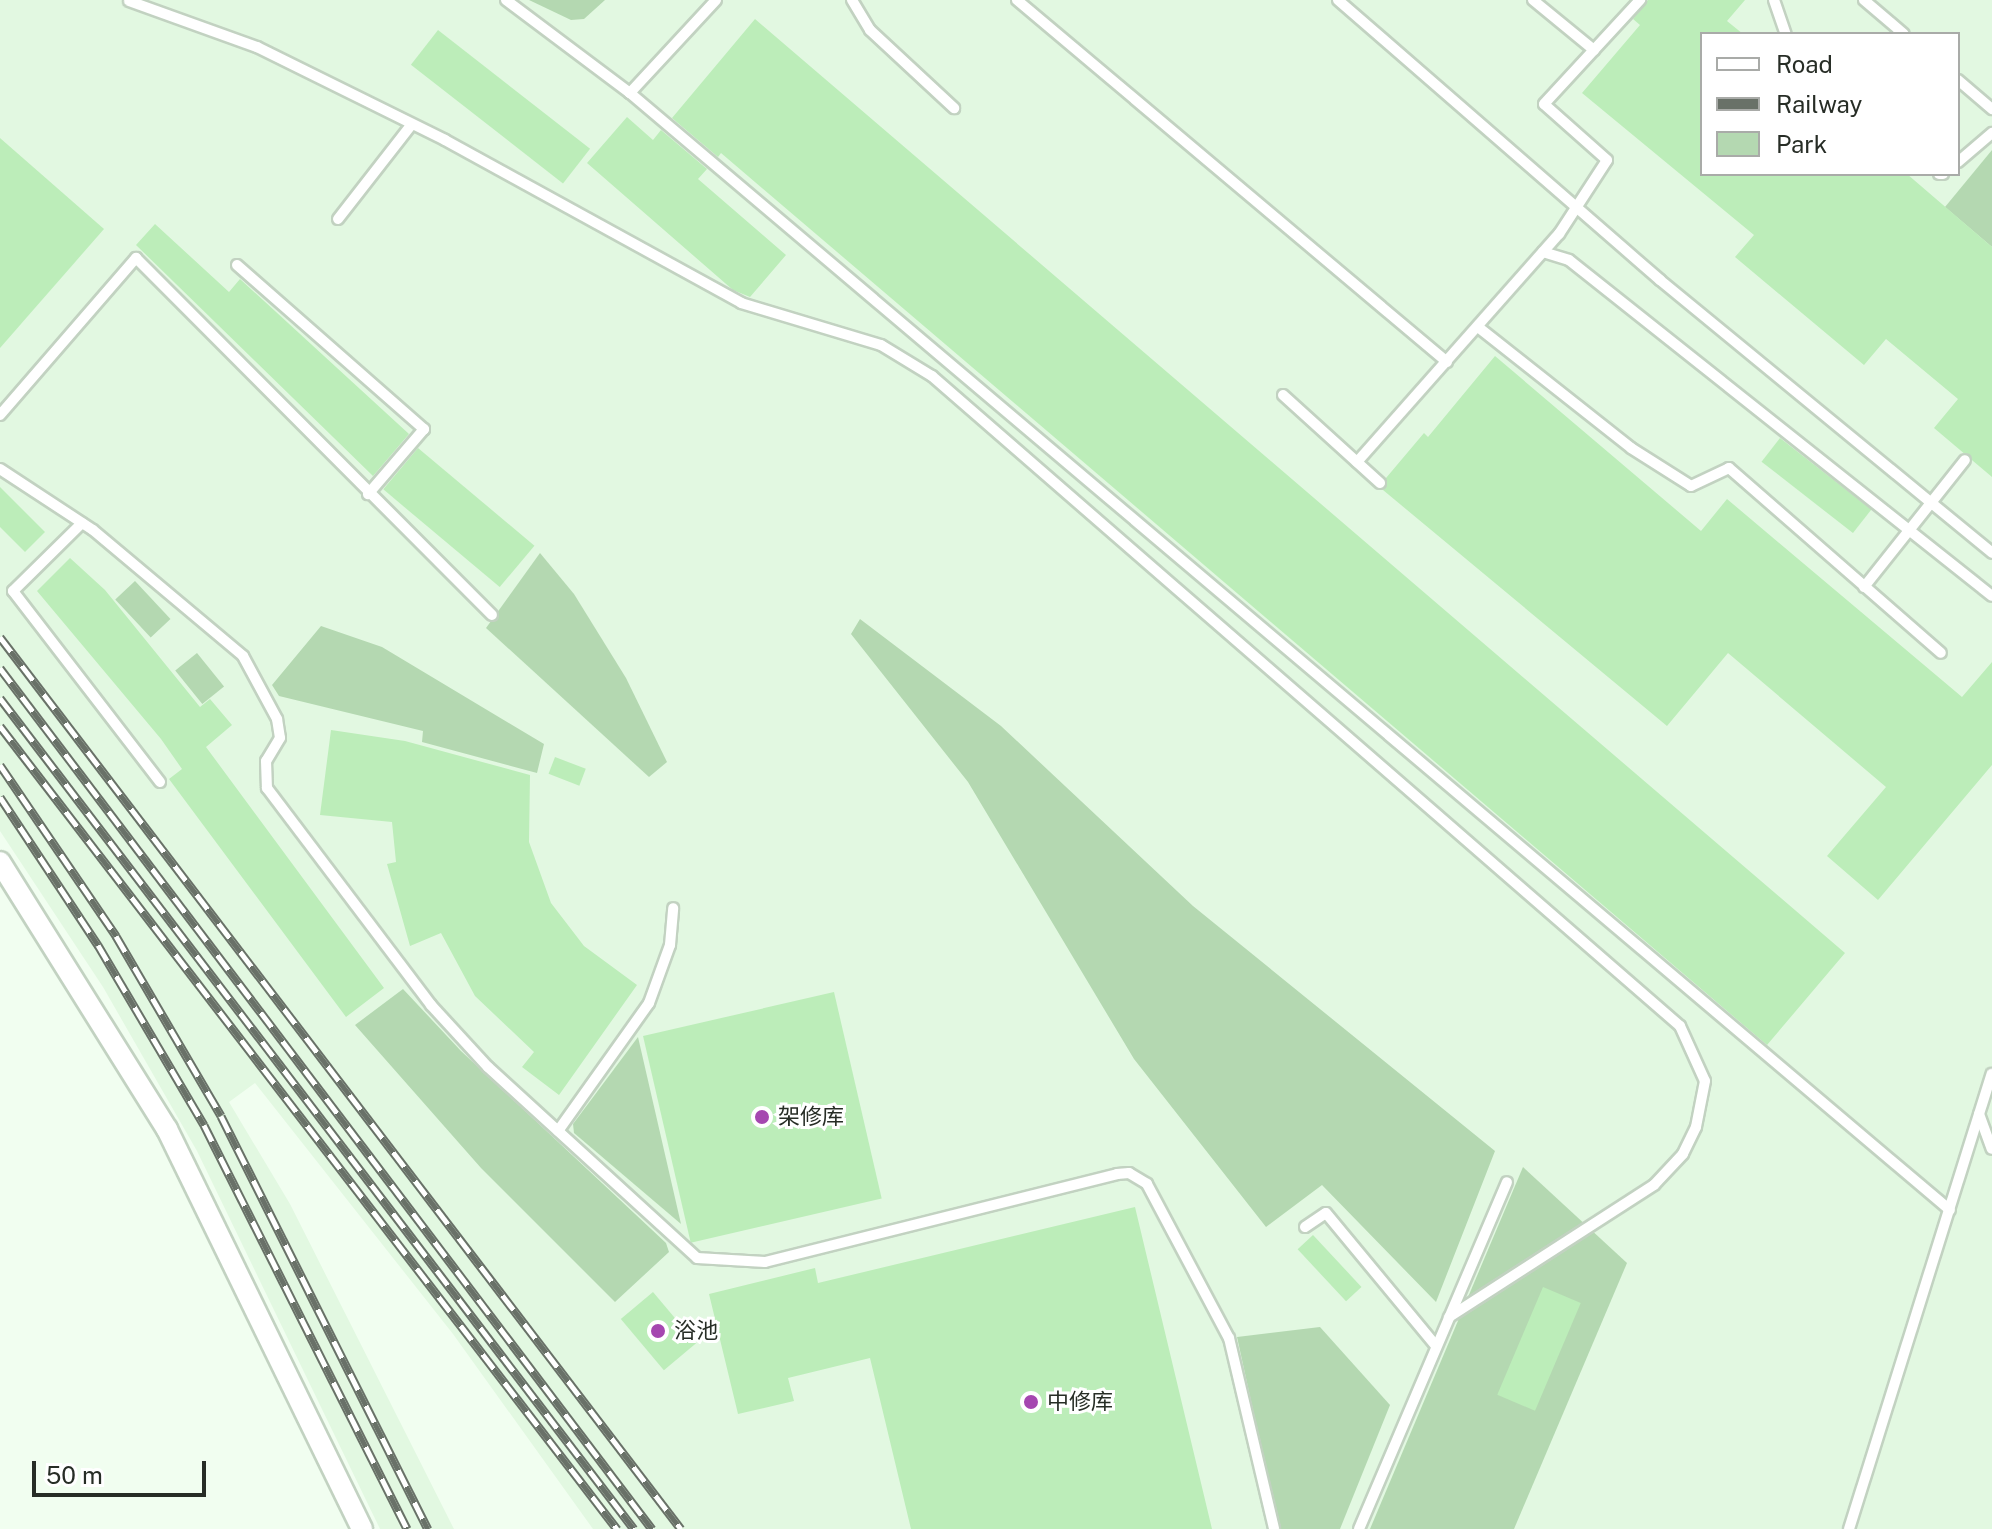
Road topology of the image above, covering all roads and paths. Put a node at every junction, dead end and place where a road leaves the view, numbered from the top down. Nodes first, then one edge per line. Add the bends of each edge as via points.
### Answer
1 (506, 0) edge
2 (716, 0) edge
3 (852, 0) edge
4 (1017, 0) edge
5 (1338, 0) edge
6 (1533, 0) edge
7 (1640, 0) edge
8 (1774, 0) edge
9 (1864, 0) edge
10 (129, 1) edge
11 (1785, 32) edge
12 (1902, 32) edge
13 (1594, 50) junction
14 (1960, 82) edge
15 (630, 93) junction
16 (954, 108) dead end
17 (1992, 109) edge
18 (412, 124) junction
19 (1992, 133) edge
20 (1960, 160) edge
21 (1576, 205) junction
22 (338, 219) dead end
23 (1543, 252) junction
24 (237, 265) dead end
25 (1478, 327) junction
26 (1447, 362) junction
27 (1283, 395) dead end
28 (0, 415) edge
29 (1965, 460) dead end
30 (1357, 462) junction
31 (0, 469) edge
32 (1380, 483) dead end
33 (368, 494) junction
34 (1928, 502) junction
35 (82, 523) junction
36 (1909, 531) junction
37 (1992, 553) edge
38 (1864, 587) junction
39 (1992, 596) edge
40 (492, 615) dead end
41 (1941, 653) dead end
42 (160, 782) dead end
43 (0, 862) edge
44 (673, 908) dead end
45 (1992, 1074) edge
46 (1979, 1114) junction
47 (558, 1131) junction
48 (1992, 1149) edge
49 (1507, 1182) dead end
50 (1950, 1210) junction
51 (1305, 1227) dead end
52 (1449, 1317) junction
53 (1436, 1346) junction
54 (362, 1529) edge
55 (1274, 1529) edge
56 (1359, 1529) edge
57 (1849, 1529) edge

1 - 15 lane
2 - 15 lane
3 - 16 lane via 870,30
4 - 26 lane
5 - 21 lane
6 - 13 lane
7 - 13 lane
8 - 11 lane
9 - 12 lane
10 - 18 lane via 257,47
13 - 21 lane via 1544,104 1607,160
14 - 17 lane
15 - 50 lane
18 - 22 lane
18 - 52 lane via 741,303 881,345 932,376 1680,1026 1705,1081 1696,1127 1683,1154 1654,1185
19 - 20 lane
21 - 23 lane
21 - 34 lane
23 - 25 lane
23 - 36 lane via 1569,260
24 - 33 lane via 424,429
25 - 26 lane
25 - 38 lane via 1631,448 1691,486 1729,468
26 - 30 lane
27 - 30 lane
28 - 33 lane via 136,258
29 - 34 lane
30 - 32 lane
31 - 35 lane
33 - 40 lane
34 - 36 lane
34 - 37 lane
35 - 42 lane via 13,591
35 - 47 lane via 243,656 277,719 280,738 266,761 267,788 431,1005
36 - 38 lane
36 - 39 lane
38 - 41 lane
43 - 54 street via 167,1129
44 - 47 lane via 670,945 649,1003
45 - 46 lane
46 - 48 lane
46 - 50 lane
47 - 55 lane via 697,1258 730,1264 765,1262 1129,1173 1147,1184 1229,1338
49 - 52 lane
50 - 57 lane
51 - 53 lane via 1326,1213
52 - 53 lane
53 - 56 lane

